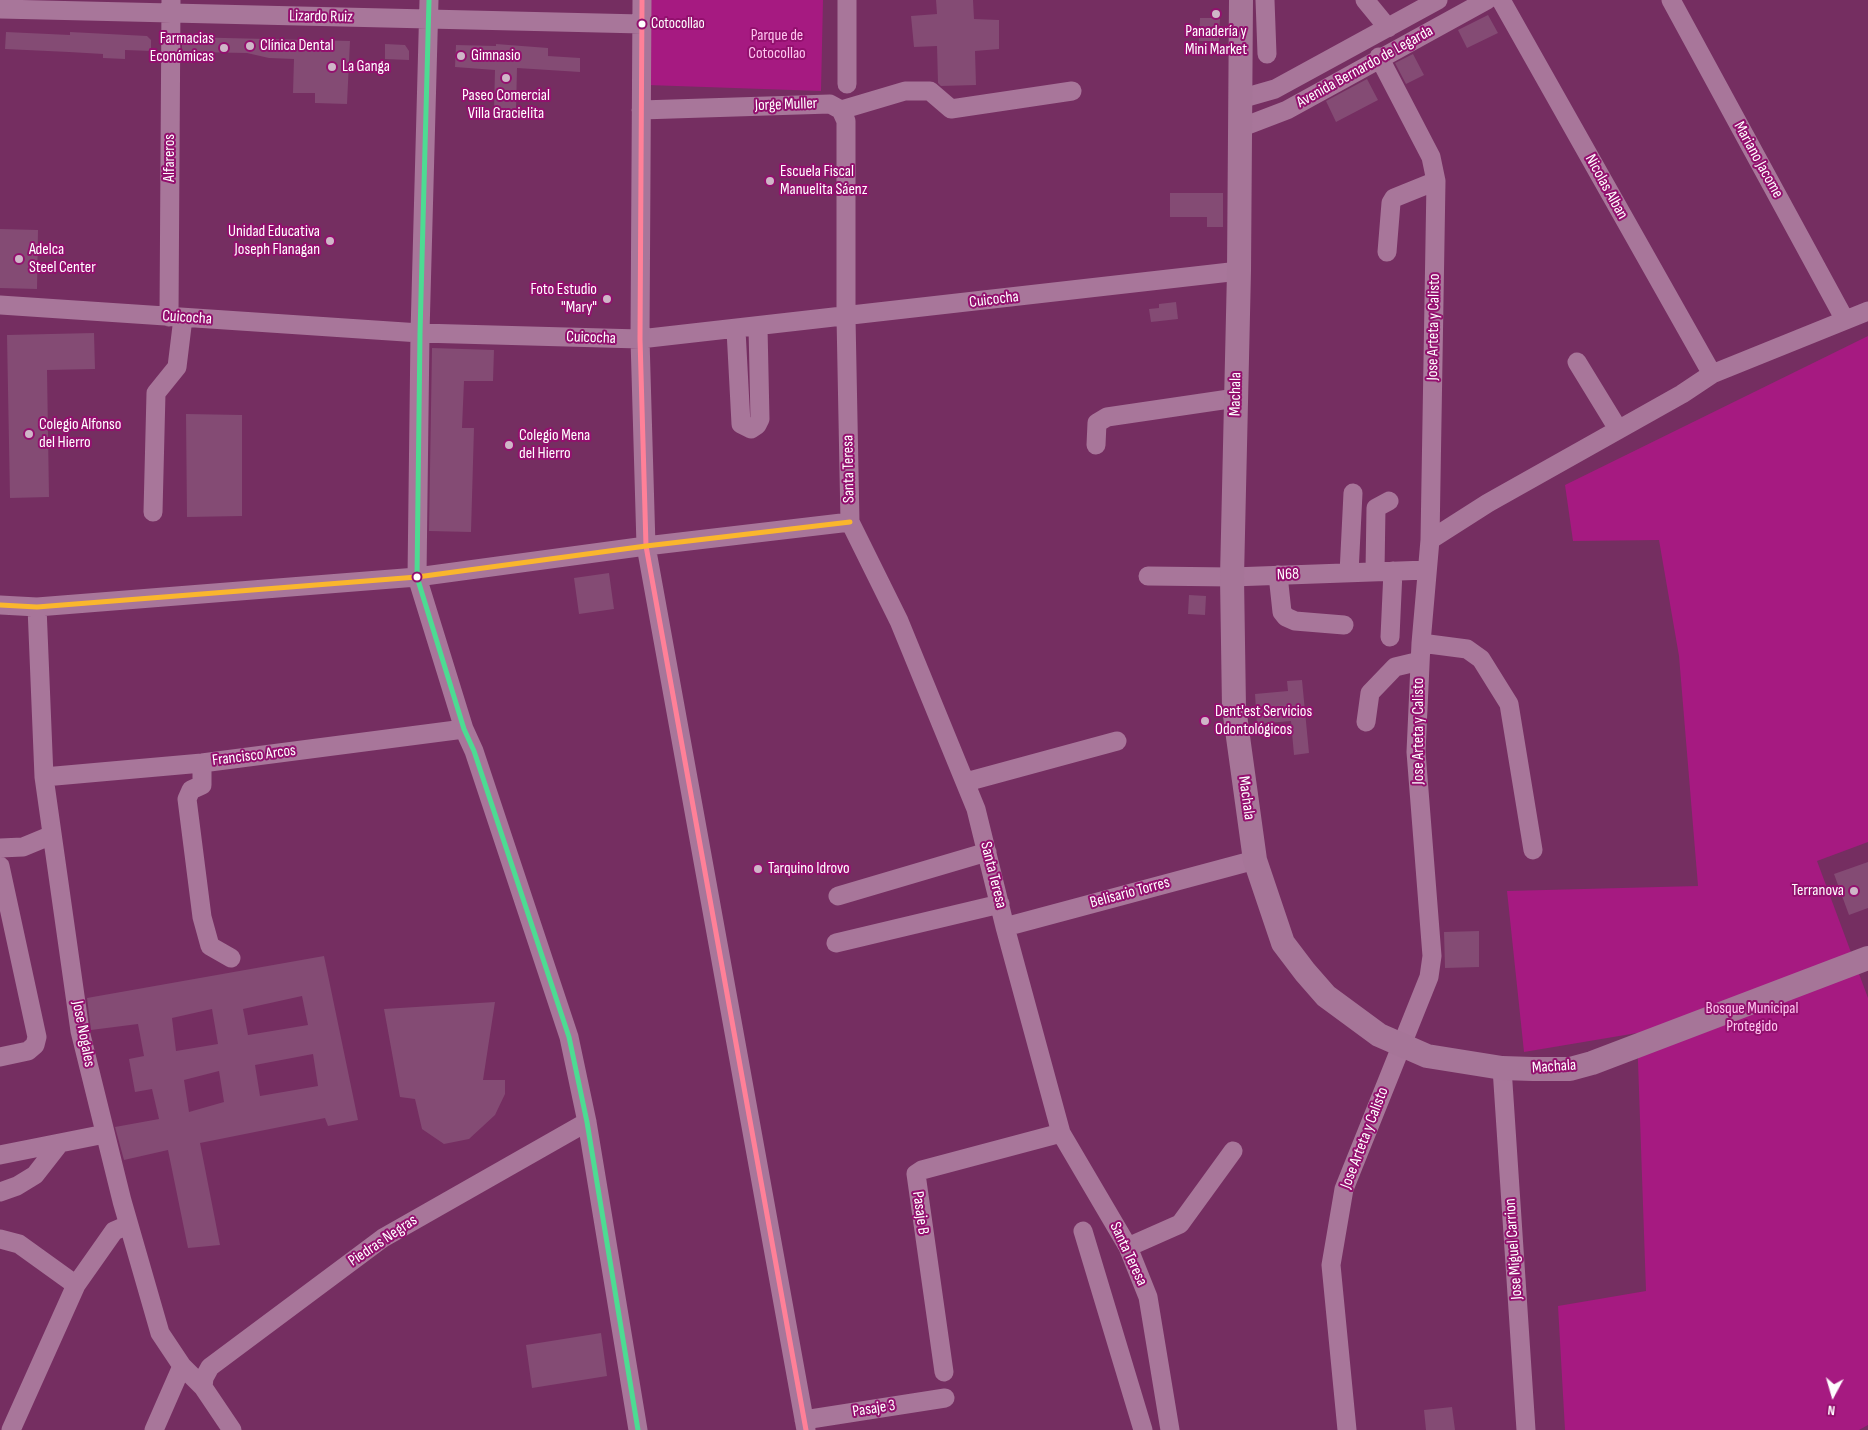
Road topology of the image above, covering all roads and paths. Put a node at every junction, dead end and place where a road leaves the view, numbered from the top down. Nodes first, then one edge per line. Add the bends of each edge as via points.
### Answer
1 (429, 0) edge
2 (642, 0) edge
3 (847, 0) edge
4 (1241, 0) edge
5 (1265, 0) edge
6 (1365, 0) edge
7 (1438, 0) edge
8 (1486, 0) edge
9 (1501, 0) edge
10 (1671, 0) edge
11 (170, 7) edge
12 (0, 10) edge
13 (428, 19) junction
14 (642, 24) junction
15 (1388, 28) junction
16 (1267, 54) dead end
17 (1379, 57) junction
18 (847, 84) dead end
19 (1072, 91) dead end
20 (1240, 98) junction
21 (641, 110) junction
22 (841, 110) junction
23 (1240, 128) junction
24 (1436, 181) junction
25 (1387, 252) dead end
26 (1239, 271) junction
27 (0, 305) edge
28 (1868, 311) edge
29 (176, 317) junction
30 (846, 317) junction
31 (1845, 320) junction
32 (758, 327) junction
33 (736, 330) junction
34 (420, 332) junction
35 (640, 339) junction
36 (1577, 362) dead end
37 (1712, 374) junction
38 (1236, 398) junction
39 (1618, 429) junction
40 (1096, 445) dead end
41 (1353, 493) dead end
42 (1389, 500) dead end
43 (153, 512) dead end
44 (850, 522) junction
45 (1430, 540) junction
46 (646, 546) junction
47 (1427, 570) junction
48 (1384, 571) junction
49 (1349, 573) junction
50 (1278, 575) junction
51 (1148, 576) dead end
52 (417, 577) junction
53 (1232, 577) junction
54 (0, 604) edge
55 (37, 607) junction
56 (1344, 626) dead end
57 (1390, 637) dead end
58 (1420, 652) junction
59 (1366, 722) dead end
60 (464, 729) junction
61 (1117, 741) dead end
62 (202, 763) junction
63 (44, 778) junction
64 (966, 782) junction
65 (52, 835) junction
66 (0, 848) edge
67 (1533, 850) dead end
68 (987, 852) junction
69 (1255, 860) junction
70 (0, 866) edge
71 (838, 896) dead end
72 (1000, 904) junction
73 (1005, 927) junction
74 (836, 943) dead end
75 (231, 958) dead end
76 (1868, 958) edge
77 (1402, 1046) junction
78 (0, 1057) edge
79 (1502, 1068) junction
80 (587, 1122) junction
81 (105, 1134) junction
82 (1061, 1134) junction
83 (60, 1143) junction
84 (1233, 1151) dead end
85 (0, 1155) edge
86 (0, 1192) edge
87 (128, 1225) junction
88 (1083, 1231) dead end
89 (0, 1239) edge
90 (1128, 1247) junction
91 (76, 1286) junction
92 (182, 1366) junction
93 (944, 1372) dead end
94 (203, 1387) junction
95 (945, 1398) dead end
96 (805, 1425) edge
97 (11, 1430) edge
98 (154, 1430) edge
99 (232, 1430) edge
100 (638, 1430) edge
101 (1143, 1430) edge
102 (1170, 1430) edge
103 (1347, 1430) edge
104 (1526, 1430) edge

1 - 13 street
2 - 14 street
3 - 18 street
4 - 20 main road, Machala
5 - 16 street
6 - 15 street
7 - 15 street, Avenida Bernardo de Legarda
8 - 17 street, Avenida Bernardo de Legarda
9 - 37 street, Nicolas Alban
10 - 31 street, Mariano Jacome
11 - 12 street, Lizardo Ruiz
11 - 13 street, Lizardo Ruiz
11 - 29 street, Alfareros
13 - 14 street, Lizardo Ruiz
13 - 34 street
14 - 21 street
15 - 20 street, Avenida Bernardo de Legarda via 1275,89
17 - 23 street, Avenida Bernardo de Legarda via 1287,110
17 - 24 street, Jose Arteta y Calisto via 1431,157
19 - 22 street via 950,109 930,91 906,91
20 - 23 main road, Machala
21 - 22 street, Jorge Muller via 830,104
21 - 35 street
22 - 30 street, Jorge Muller via 846,122
23 - 26 main road, Machala
24 - 25 street via 1394,198
24 - 45 street, Jose Arteta y Calisto
26 - 30 street, Cuicocha
26 - 38 main road, Machala
27 - 29 street, Cuicocha
28 - 31 street
29 - 34 street, Cuicocha
29 - 43 street, Alfareros via 178,367 156,393
30 - 32 street, Cuicocha
30 - 44 street, Santa Teresa
31 - 37 street
32 - 33 street, Cuicocha
32 - 33 street via 760,419 751,429 741,424
33 - 35 street, Cuicocha
34 - 35 street, Cuicocha
34 - 52 street
35 - 46 street
36 - 39 street
37 - 39 street
38 - 40 street via 1107,417 1097,423
38 - 53 main road, Machala
39 - 45 street
41 - 49 street
42 - 48 street via 1376,508
44 - 46 street
44 - 64 street, Santa Teresa via 899,621
45 - 47 street, Jose Arteta y Calisto
46 - 52 street
46 - 96 street
47 - 48 street, N68
47 - 58 street, Jose Arteta y Calisto
48 - 49 street, N68
48 - 57 street
49 - 50 street, N68
50 - 53 street, N68
50 - 56 street via 1282,612 1286,617 1295,622
51 - 53 street, N68
52 - 55 street
52 - 60 street
53 - 69 main road, Machala via 1234,708
54 - 55 street
55 - 63 street, Jose Nogales
58 - 59 street via 1395,667 1370,693
58 - 67 street via 1467,649 1480,659 1509,704
58 - 77 street, Jose Arteta y Calisto via 1416,752 1432,956 1429,977
60 - 62 street, Francisco Arcos
60 - 80 street via 569,1036
61 - 64 street
62 - 63 street, Francisco Arcos
62 - 75 street via 202,785 192,790 187,799 202,917 210,946
63 - 65 street, Jose Nogales
64 - 68 street, Santa Teresa
65 - 66 street via 23,847
65 - 81 street, Jose Nogales via 80,1032
68 - 71 street
68 - 72 street, Santa Teresa
69 - 73 street, Belisario Torres
69 - 77 main road, Machala via 1284,943 1305,972 1326,996 1359,1022
70 - 78 street via 37,1037 35,1045 28,1051
72 - 73 street, Santa Teresa
72 - 74 street
73 - 82 street, Santa Teresa
76 - 79 main road, Machala via 1592,1063 1563,1069
77 - 79 main road, Machala via 1427,1056
77 - 103 street, Jose Arteta y Calisto via 1344,1189 1331,1265
79 - 104 street, Jose Miguel Carrion
80 - 94 street, Piedras Negras via 384,1238 210,1367
80 - 100 street
81 - 83 street
81 - 87 street, Jose Nogales
82 - 90 street, Santa Teresa
82 - 93 street, Pasaje B via 916,1174
83 - 85 street
83 - 86 street via 35,1175
84 - 90 street via 1180,1224
87 - 91 street via 114,1231
87 - 92 street, Jose Nogales via 160,1333
88 - 101 street
89 - 91 street via 19,1244
90 - 102 street, Santa Teresa via 1148,1297
91 - 97 street
92 - 94 street, Jose Nogales
92 - 98 street
94 - 99 street, Jose Nogales
95 - 96 street, Pasaje 3

